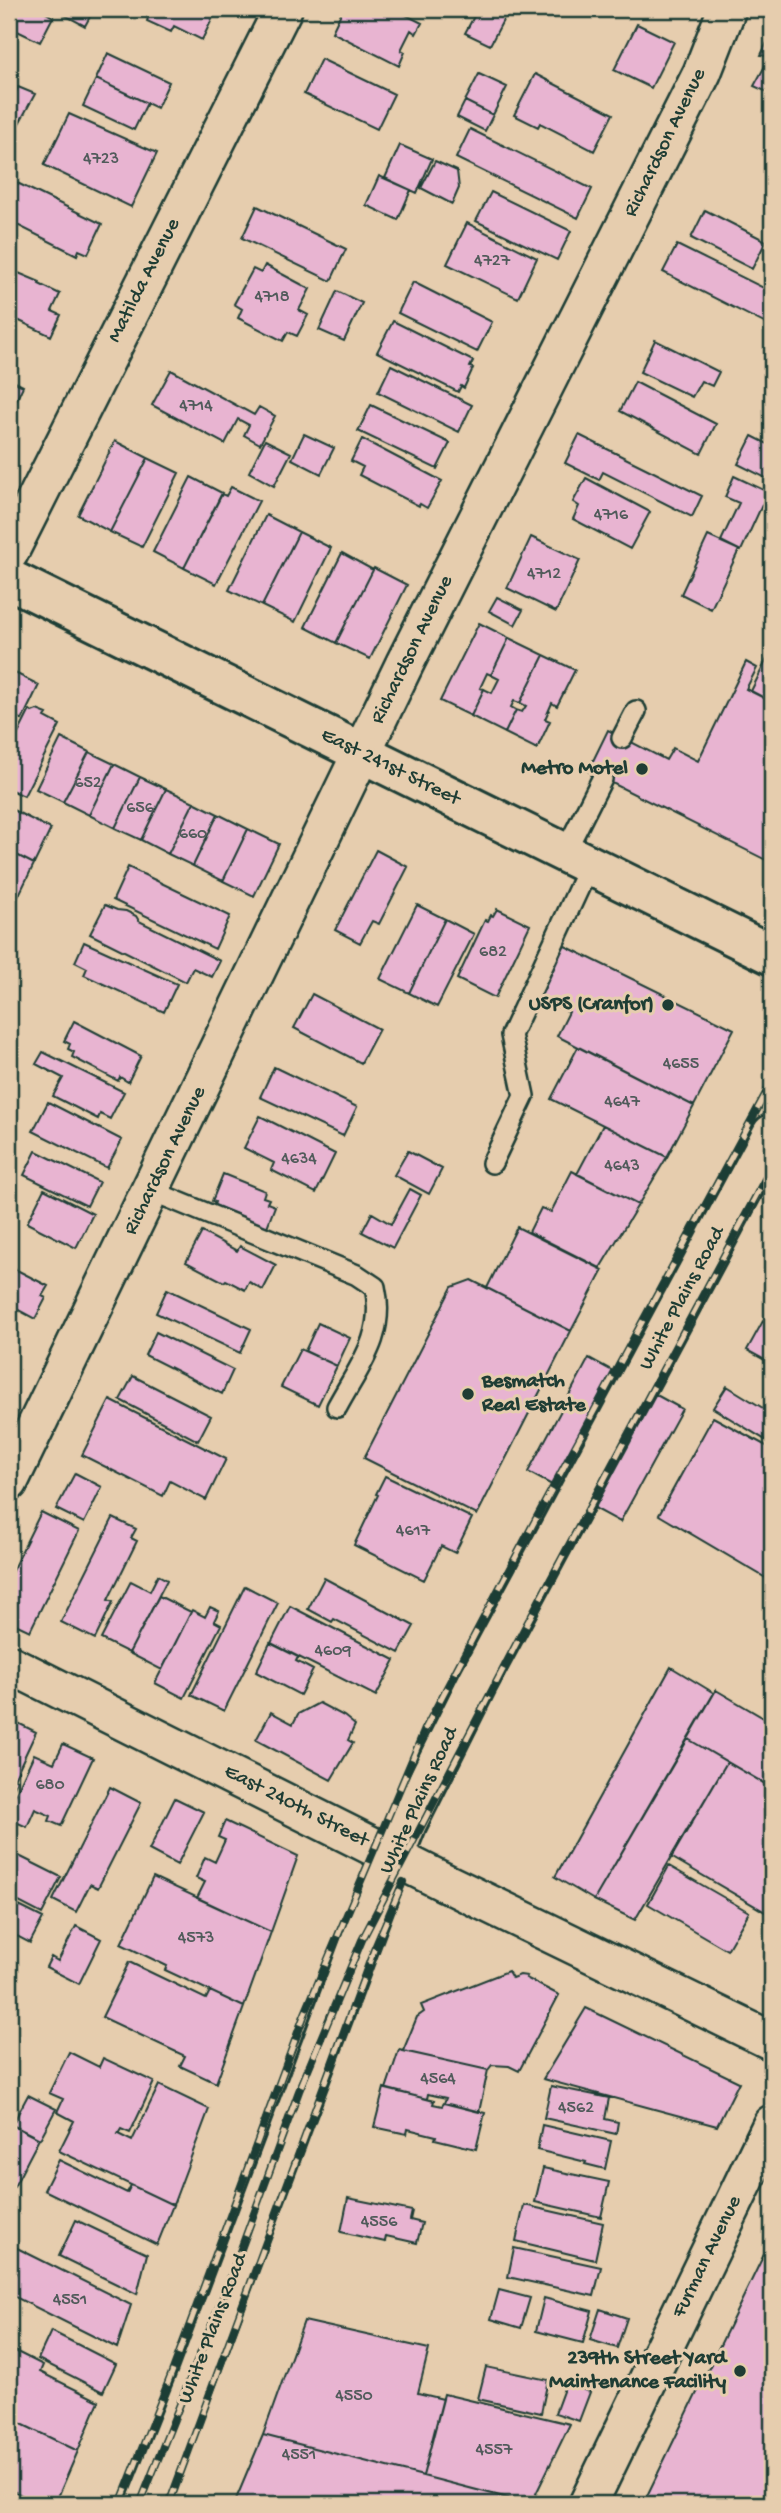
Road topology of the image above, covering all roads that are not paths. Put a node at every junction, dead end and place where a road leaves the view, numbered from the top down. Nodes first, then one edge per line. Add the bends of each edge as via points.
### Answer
1 (283, 9) edge
2 (727, 9) edge
3 (9, 553) edge
4 (9, 579) edge
5 (636, 711) dead end
6 (622, 738) dead end
7 (362, 754) junction
8 (602, 779) dead end
9 (576, 860) junction
10 (772, 955) edge
11 (772, 1134) edge
12 (492, 1163) dead end
13 (152, 1191) junction
14 (337, 1407) dead end
15 (9, 1482) edge
16 (9, 1664) edge
17 (393, 1856) junction
18 (772, 2041) edge
19 (772, 2124) edge
20 (146, 2504) edge
21 (588, 2504) edge

1 - 3 street, Matilda Avenue
2 - 7 street, Richardson Avenue via 702,73
4 - 7 main road, East 241st Street
5 - 6 lane
7 - 9 main road, East 241st Street
7 - 13 street, Richardson Avenue
8 - 9 lane
9 - 10 main road, East 241st Street
9 - 12 lane via 511,1035 524,1096
11 - 17 main road, White Plains Road via 472,1691
13 - 14 lane via 357,1275 375,1287 376,1336
13 - 15 street, Richardson Avenue
16 - 17 street, East 240th Street
17 - 18 street, East 240th Street
17 - 20 main road, White Plains Road
19 - 21 street, Furman Avenue

